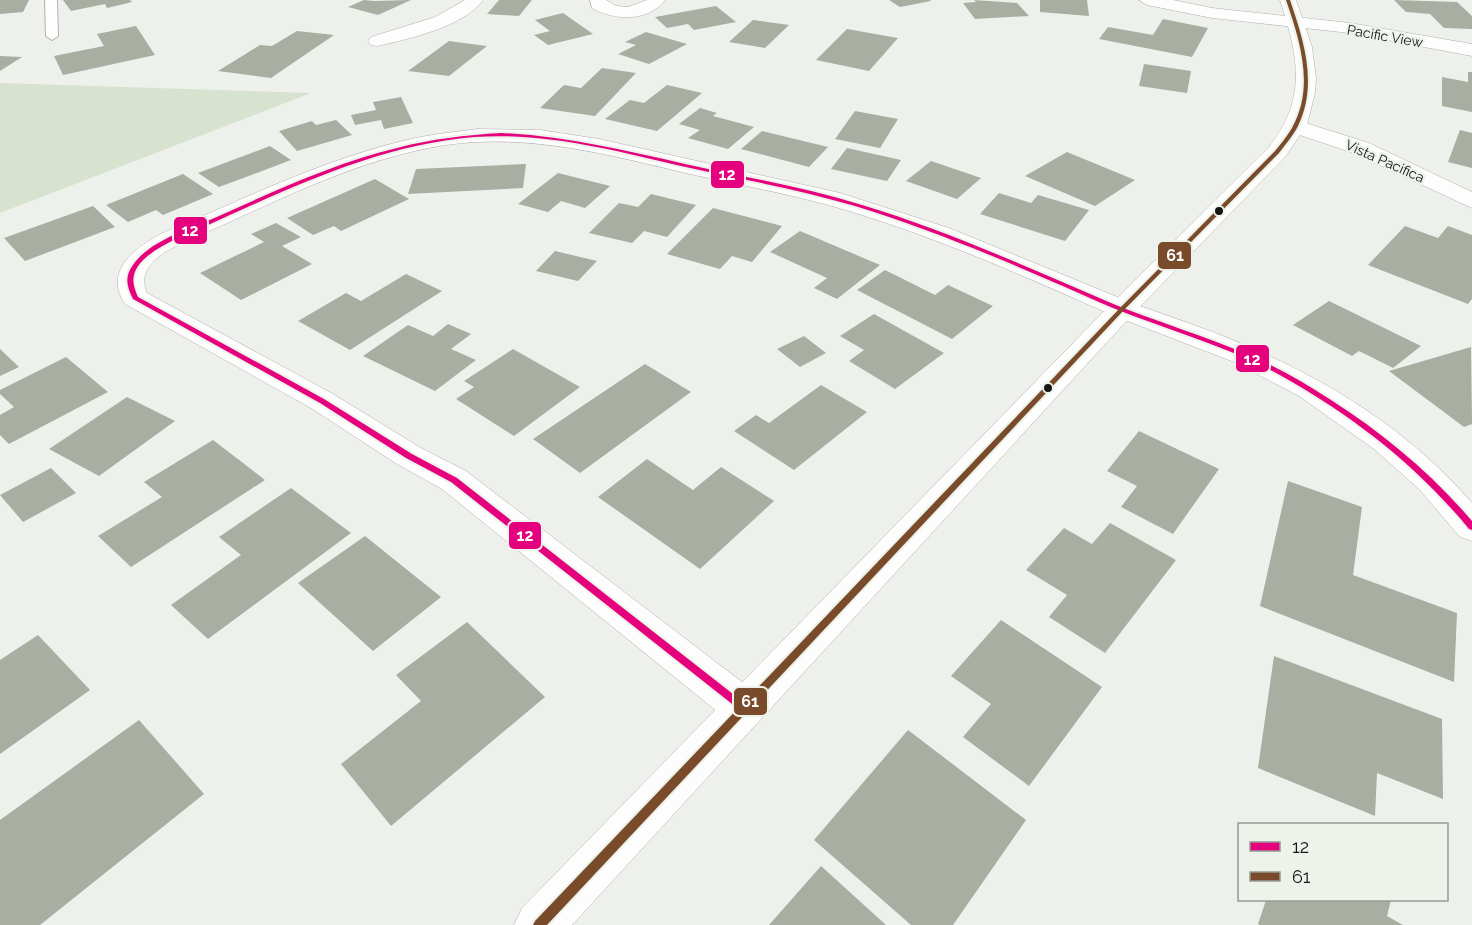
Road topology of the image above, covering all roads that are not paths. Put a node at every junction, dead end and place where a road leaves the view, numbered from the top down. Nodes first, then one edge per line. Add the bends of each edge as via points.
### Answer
1 (51, 0) edge
2 (475, 0) edge
3 (598, 0) edge
4 (657, 0) edge
5 (1147, 0) edge
6 (1293, 12) edge
7 (52, 36) dead end
8 (377, 41) dead end
9 (1472, 50) edge
10 (1296, 126) junction
11 (1472, 201) edge
12 (1122, 309) junction
13 (1472, 526) edge
14 (744, 708) junction
15 (538, 925) edge

1 - 7 lane
2 - 8 street via 438,22
3 - 4 street via 598,4 614,12 647,8
5 - 6 street, Pacific View via 1246,17
6 - 9 street, Pacific View via 1350,28
6 - 10 street via 1307,60 1306,88
10 - 11 street, Vista Pacifica via 1361,148
10 - 12 street via 1277,152
12 - 13 street via 1283,374 1345,412 1404,457
12 - 14 street
12 - 14 street via 878,212 574,140 520,134 447,139 360,159 172,238 136,265 129,288 135,298 322,400 454,480
14 - 15 street

